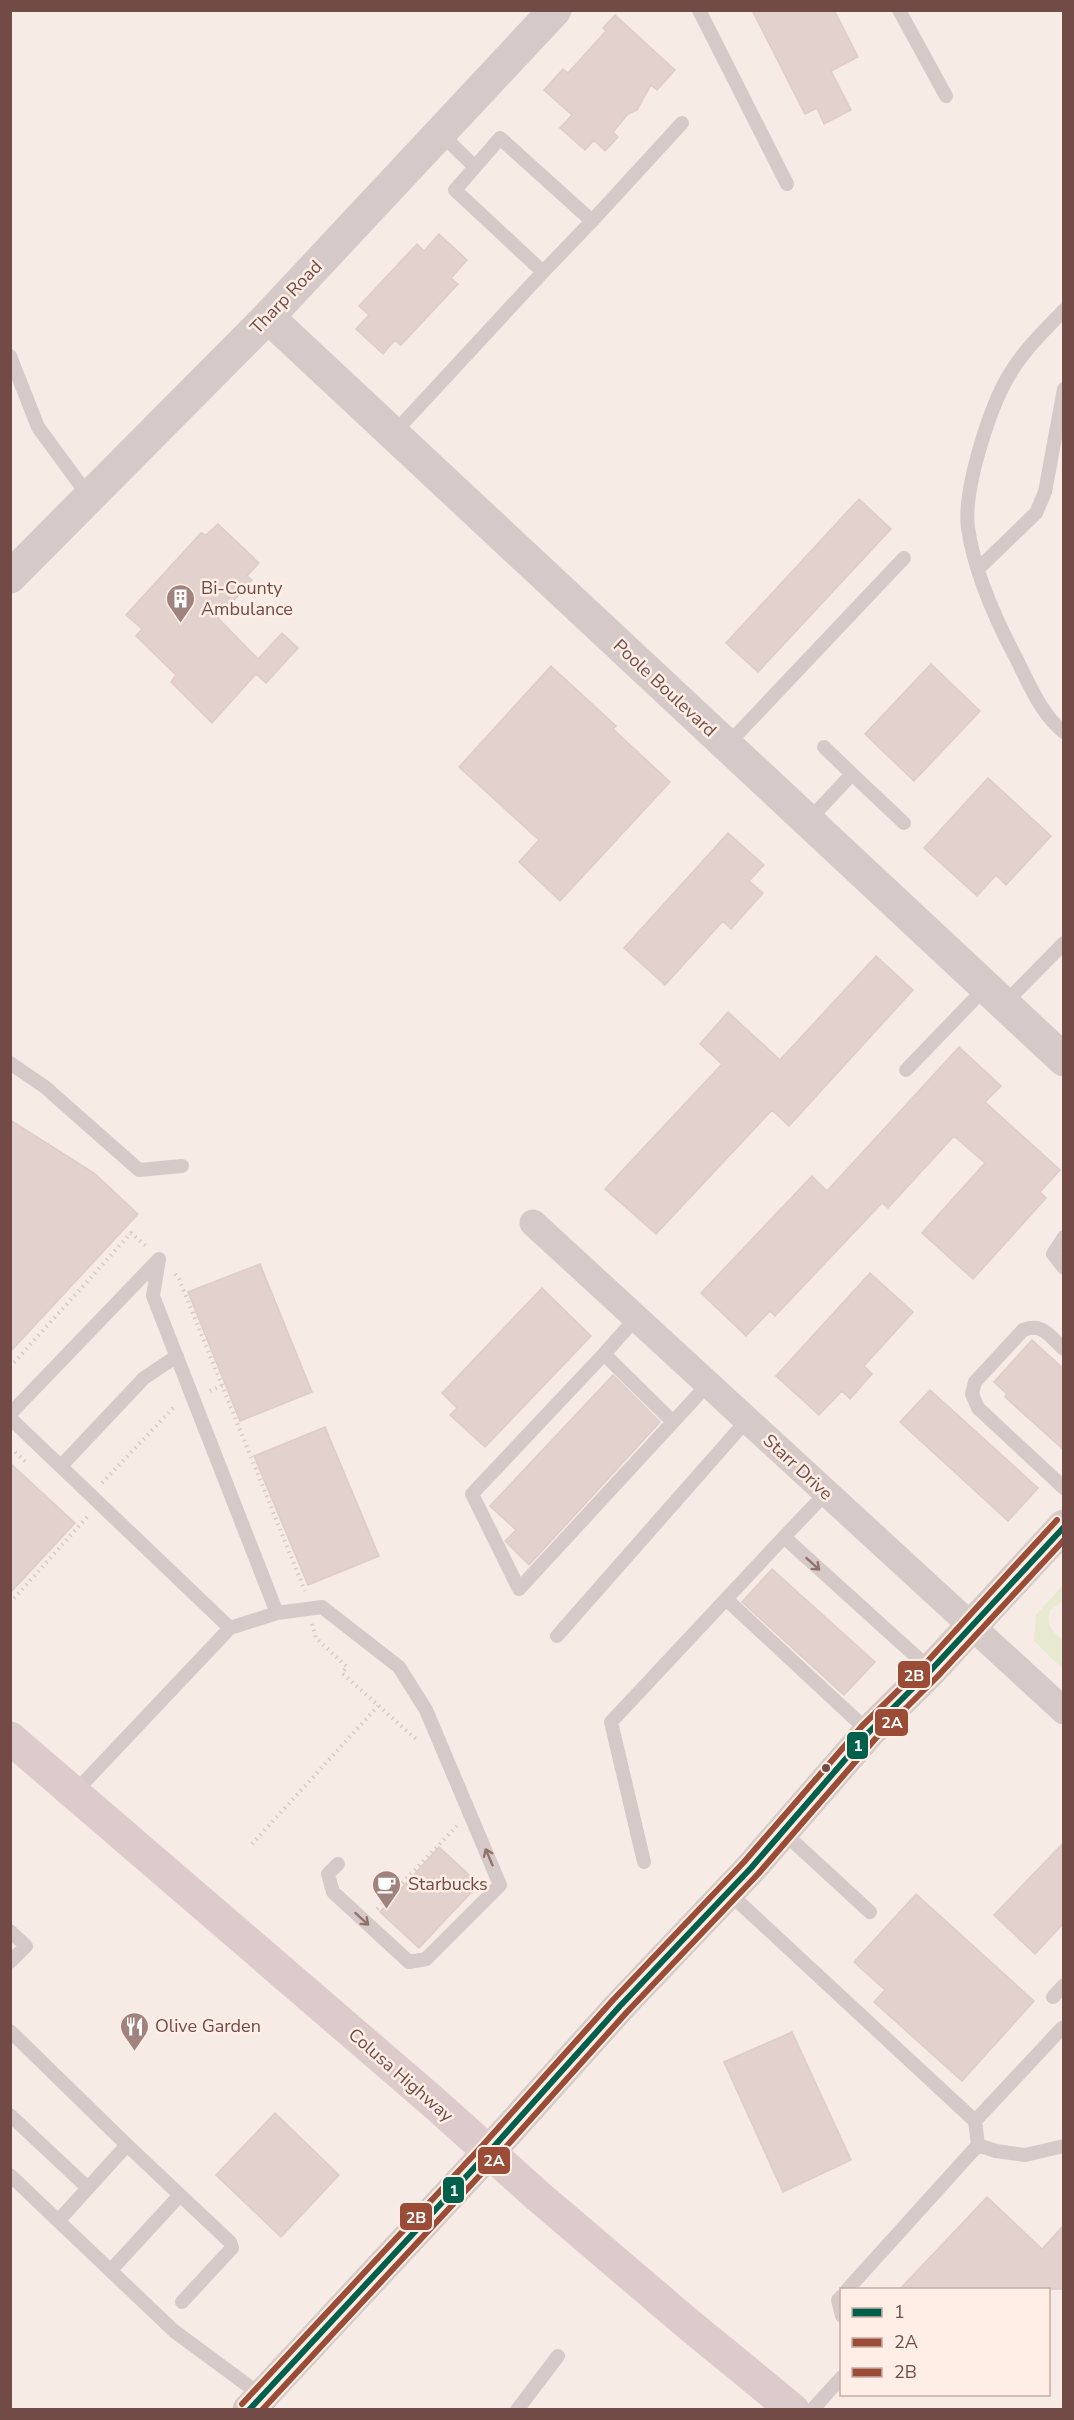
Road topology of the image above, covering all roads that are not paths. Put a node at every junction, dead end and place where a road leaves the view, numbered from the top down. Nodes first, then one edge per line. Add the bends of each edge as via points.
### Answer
1 (555, 10) edge
2 (699, 10) edge
3 (899, 10) edge
4 (946, 96) dead end
5 (682, 123) dead end
6 (440, 133) junction
7 (475, 167) junction
8 (787, 184) dead end
9 (592, 221) junction
10 (543, 272) junction
11 (268, 317) junction
12 (1062, 318) edge
13 (10, 356) edge
14 (1064, 389) edge
15 (393, 434) junction
16 (90, 498) junction
17 (904, 558) dead end
18 (979, 568) junction
19 (10, 577) edge
20 (1064, 732) edge
21 (727, 745) junction
22 (824, 747) dead end
23 (852, 774) junction
24 (808, 821) junction
25 (904, 823) dead end
26 (1064, 943) edge
27 (995, 995) junction
28 (1064, 1060) edge
29 (10, 1063) edge
30 (906, 1070) dead end
31 (182, 1166) dead end
32 (533, 1223) dead end
33 (1064, 1238) edge
34 (1064, 1268) edge
35 (636, 1318) junction
36 (1064, 1349) edge
37 (604, 1354) junction
38 (177, 1356) junction
39 (708, 1384) junction
40 (10, 1416) edge
41 (747, 1420) junction
42 (673, 1422) junction
43 (61, 1466) junction
44 (1064, 1488) edge
45 (826, 1493) junction
46 (1064, 1526) edge
47 (784, 1537) junction
48 (726, 1599) junction
49 (277, 1613) junction
50 (972, 1626) junction
51 (230, 1628) junction
52 (557, 1636) dead end
53 (931, 1670) junction
54 (1064, 1711) edge
55 (870, 1732) junction
56 (10, 1738) edge
57 (74, 1793) junction
58 (783, 1832) junction
59 (644, 1862) dead end
60 (333, 1869) dead end
61 (728, 1892) junction
62 (870, 1912) dead end
63 (10, 1931) edge
64 (10, 1962) edge
65 (1064, 1985) edge
66 (1053, 1997) dead end
67 (1062, 2028) dead end
68 (10, 2031) edge
69 (10, 2115) edge
70 (975, 2121) junction
71 (127, 2145) junction
72 (978, 2145) junction
73 (1064, 2146) edge
74 (489, 2152) junction
75 (10, 2175) edge
76 (88, 2188) junction
77 (180, 2195) junction
78 (59, 2220) junction
79 (111, 2270) junction
80 (849, 2288) edge
81 (182, 2302) dead end
82 (558, 2356) dead end
83 (840, 2379) edge
84 (256, 2403) edge
85 (517, 2409) edge
86 (794, 2409) edge
87 (812, 2409) edge

1 - 6 street, Tharp Road
2 - 8 lane
3 - 4 lane
5 - 9 lane
6 - 7 lane
6 - 11 street, Tharp Road
7 - 9 lane via 500,138
7 - 10 lane via 455,190
9 - 10 lane
10 - 15 lane
11 - 15 street, Poole Boulevard
11 - 16 street, Tharp Road
12 - 18 lane via 1031,344 994,402 972,476 968,527
13 - 16 lane via 39,427
14 - 18 lane via 1045,492 1036,513
15 - 21 street, Poole Boulevard
16 - 19 street, Tharp Road
17 - 21 lane
18 - 20 lane via 1002,631 1036,696 1054,725
21 - 24 street, Poole Boulevard
22 - 23 lane
23 - 24 lane
23 - 25 lane
24 - 27 street, Poole Boulevard
26 - 27 lane
27 - 28 street, Poole Boulevard
27 - 30 lane
29 - 31 lane via 45,1087 139,1170
32 - 35 street, Starr Drive
33 - 34 lane via 1053,1254
35 - 37 lane
35 - 39 street, Starr Drive
36 - 44 lane via 1040,1327 1023,1330 975,1382 972,1394 978,1408
37 - 42 lane
37 - 42 lane via 472,1494 519,1589
38 - 40 lane via 153,1296 159,1259
38 - 43 lane via 144,1378
38 - 49 lane
39 - 41 street, Starr Drive
39 - 42 lane
40 - 43 lane
41 - 45 street, Starr Drive
41 - 52 lane
43 - 51 lane
45 - 47 lane
45 - 50 street, Starr Drive
46 - 50 street
47 - 48 lane
47 -> 53 lane
48 - 55 lane
48 - 59 lane via 611,1722
49 - 51 lane
60 -> 49 lane via 333,1892 409,1962 426,1959 500,1885 426,1710 399,1667 322,1607
50 - 53 street
50 - 54 street, Starr Drive
51 - 57 lane
53 - 55 street
55 - 58 street
56 - 57 highway, Colusa Highway
57 - 74 highway, Colusa Highway
58 - 61 street
58 - 62 lane
61 - 70 lane
61 - 74 street
63 - 64 lane via 26,1946
65 - 66 lane
67 - 70 lane
68 - 71 lane
69 - 76 lane
70 - 72 lane
71 - 76 lane
71 - 77 lane
72 - 73 lane via 1025,2155
72 - 80 lane
74 - 84 street
74 - 86 highway, Colusa Highway via 687,2324
75 - 78 lane
76 - 78 lane
77 - 79 lane
77 - 81 lane via 232,2248
78 - 79 lane
79 - 84 lane
82 - 85 lane
83 - 87 lane

